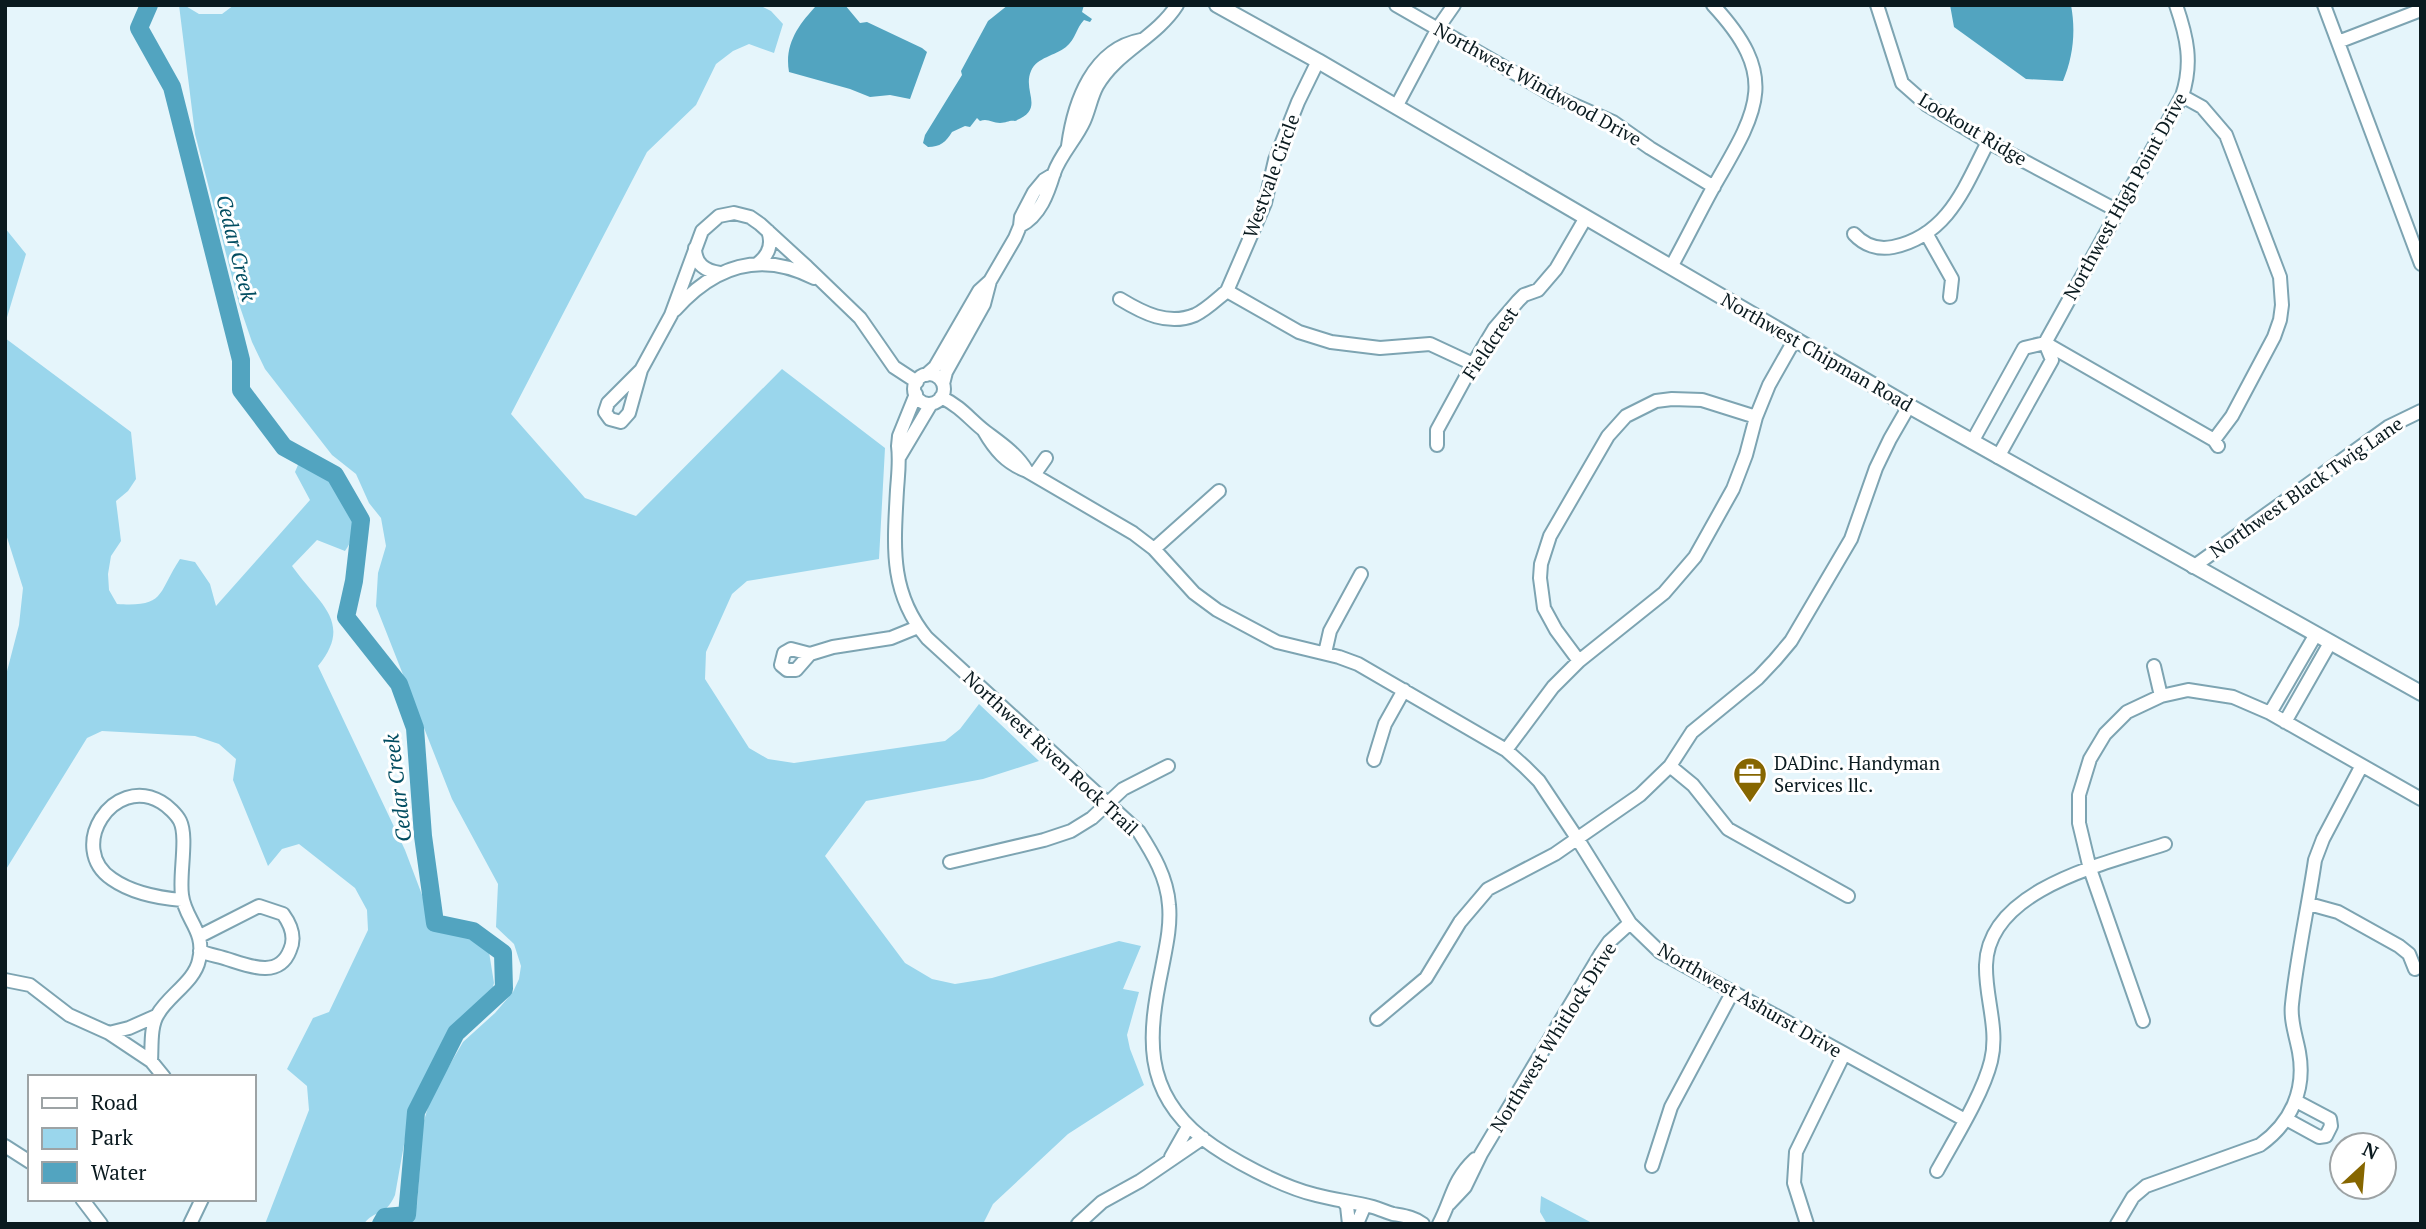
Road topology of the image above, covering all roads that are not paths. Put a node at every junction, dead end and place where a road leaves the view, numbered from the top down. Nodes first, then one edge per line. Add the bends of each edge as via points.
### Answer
1 (1177, 5) edge
2 (1217, 5) edge
3 (1396, 5) edge
4 (1454, 5) edge
5 (1713, 5) edge
6 (1877, 5) edge
7 (2176, 5) edge
8 (2324, 5) edge
9 (2421, 10) edge
10 (1438, 28) junction
11 (2339, 42) junction
12 (1318, 61) junction
13 (2182, 96) junction
14 (1396, 107) junction
15 (1988, 142) junction
16 (1714, 187) junction
17 (2118, 211) junction
18 (1585, 219) junction
19 (768, 231) junction
20 (1926, 233) junction
21 (1854, 234) dead end
22 (695, 244) junction
23 (757, 264) junction
24 (2421, 264) edge
25 (1671, 267) junction
26 (720, 273) junction
27 (990, 281) junction
28 (824, 283) junction
29 (1227, 291) junction
30 (1950, 297) dead end
31 (1120, 299) dead end
32 (671, 316) junction
33 (1795, 339) junction
34 (2045, 343) junction
35 (1473, 364) junction
36 (640, 370) dead end
37 (920, 384) junction
38 (939, 395) junction
39 (1909, 406) junction
40 (2421, 411) edge
41 (1756, 417) junction
42 (1972, 442) junction
43 (1437, 445) dead end
44 (900, 456) junction
45 (1998, 457) junction
46 (1046, 458) dead end
47 (1031, 473) junction
48 (1219, 491) dead end
49 (1154, 549) junction
50 (2193, 567) junction
51 (1361, 574) dead end
52 (918, 627) junction
53 (2316, 634) junction
54 (2329, 643) junction
55 (1325, 653) junction
56 (810, 654) dead end
57 (1579, 661) junction
58 (2154, 666) dead end
59 (1404, 690) junction
60 (2421, 693) edge
61 (2161, 696) junction
62 (2270, 713) junction
63 (2285, 722) junction
64 (1506, 750) junction
65 (1374, 760) dead end
66 (1168, 766) dead end
67 (1670, 766) junction
68 (2361, 766) junction
69 (2421, 799) edge
70 (1108, 804) junction
71 (1577, 838) junction
72 (2165, 844) dead end
73 (950, 862) dead end
74 (2090, 869) junction
75 (1849, 896) dead end
76 (182, 900) junction
77 (2309, 904) junction
78 (1630, 923) junction
79 (200, 936) junction
80 (200, 951) junction
81 (2415, 968) dead end
82 (5, 980) edge
83 (1732, 993) junction
84 (156, 1016) junction
85 (1377, 1018) dead end
86 (2143, 1021) dead end
87 (109, 1033) junction
88 (1844, 1054) junction
89 (151, 1061) junction
90 (162, 1075) edge
91 (2296, 1101) junction
92 (2286, 1119) junction
93 (1965, 1120) junction
94 (1188, 1127) junction
95 (1203, 1138) junction
96 (5, 1146) edge
97 (1169, 1160) junction
98 (28, 1161) edge
99 (1652, 1166) dead end
100 (1937, 1171) dead end
101 (84, 1201) edge
102 (201, 1201) edge
103 (1343, 1201) junction
104 (1365, 1205) junction
105 (1391, 1213) junction
106 (2122, 1222) edge
107 (101, 1224) edge
108 (190, 1224) edge
109 (1078, 1224) edge
110 (1349, 1224) edge
111 (1357, 1224) edge
112 (1402, 1224) edge
113 (1423, 1224) edge
114 (1439, 1224) edge
115 (1807, 1224) edge

1 - 27 street, Northwest Riven Rock Trail via 1162,25 1142,40 1113,49 1096,68 1079,100 1067,151 1054,174 1034,192
2 - 12 main road, Northwest Chipman Road
3 - 10 street, Northwest Windwood Drive
4 - 10 street
5 - 16 street via 1735,28 1757,81 1755,106 1741,142
6 - 15 street, Lookout Ridge via 1902,83 1927,105
7 - 13 street, Northwest High Point Drive via 2189,53
8 - 11 street
9 - 11 street
10 - 14 street
10 - 16 street, Northwest Windwood Drive via 1556,97 1613,122
11 - 24 street
12 - 14 main road, Northwest Chipman Road
12 - 29 street, Westvale Circle via 1293,114 1265,203
13 - 17 street, Northwest High Point Drive
13 - 34 street via 2202,107 2226,135 2282,289 2274,337 2232,416 2216,443
14 - 18 main road, Northwest Chipman Road
15 - 17 street, Lookout Ridge
15 - 20 street via 1959,199 1943,221
16 - 25 street
17 - 34 street, Northwest High Point Drive
18 - 25 main road, Northwest Chipman Road
18 - 35 street, Fieldcrest via 1556,268 1538,290 1524,295 1505,315
19 - 22 street via 743,214 727,214 707,225
19 - 23 street via 769,246
19 - 28 street
20 - 21 street via 1885,248 1863,243
20 - 30 street via 1952,279
22 - 26 street via 698,263 707,271
22 - 32 street
23 - 26 street
23 - 28 street via 791,268
25 - 33 main road, Northwest Chipman Road
26 - 32 street via 691,292
27 - 37 street, Northwest Riven Rock Trail
27 - 38 street, Northwest Riven Rock Trail via 984,304 946,372
28 - 37 street via 860,318 894,367
29 - 31 street via 1196,314 1175,319 1139,311
29 - 35 street via 1299,332 1331,342 1380,348 1430,344
32 - 36 street
33 - 39 main road, Northwest Chipman Road
33 - 41 street
34 - 42 street, Northwest High Point Drive via 2024,348
34 - 45 street, Northwest High Point Drive via 2052,360
35 - 43 street, Fieldcrest via 1437,430
37 - 38 street via 922,402
37 - 38 street via 936,376
37 - 44 street, Northwest Riven Rock Trail via 899,436
38 - 44 street, Northwest Riven Rock Trail
38 - 47 street, Northwest Ashurst Drive via 967,413 995,451
39 - 42 main road, Northwest Chipman Road
39 - 67 street via 1876,468 1851,539 1791,641 1758,678 1692,732
40 - 50 street, Northwest Black Twig Lane via 2388,427
41 - 57 street via 1733,489 1686,570
41 - 57 street via 1702,400 1656,401 1626,416 1608,436 1550,536 1541,564 1544,608
42 - 45 main road, Northwest Chipman Road
44 - 52 street, Northwest Riven Rock Trail via 895,570 903,600
45 - 50 main road, Northwest Chipman Road
46 - 47 street
47 - 49 street, Northwest Ashurst Drive
48 - 49 street
49 - 55 street, Northwest Ashurst Drive via 1205,603 1278,642
50 - 53 main road, Northwest Chipman Road
51 - 55 street via 1330,631
52 - 56 street via 891,638
52 - 70 street, Northwest Riven Rock Trail
53 - 54 main road, Northwest Chipman Road
53 - 62 street
54 - 60 main road, Northwest Chipman Road
54 - 63 street
55 - 59 street, Northwest Ashurst Drive via 1358,664
57 - 64 street via 1553,687
58 - 61 street
59 - 64 street, Northwest Ashurst Drive
59 - 65 street via 1385,724
61 - 62 street via 2188,690 2217,693
61 - 74 street via 2127,712 2105,734 2090,759 2078,795
62 - 63 street
63 - 68 street
64 - 71 street, Northwest Ashurst Drive via 1539,781
66 - 70 street via 1124,789
67 - 71 street via 1640,795
67 - 75 street via 1693,785 1728,829
68 - 69 street
68 - 77 street via 2315,860
70 - 73 street via 1061,835
70 - 94 street, Northwest Riven Rock Trail via 1139,832 1164,879 1169,929 1152,1044 1164,1091
71 - 78 street, Northwest Ashurst Drive
71 - 85 street via 1488,889 1460,922 1426,978
72 - 74 street
74 - 86 street
74 - 93 street via 2033,895 2013,910 1995,934 1986,963 1992,1059
76 - 76 street via 184,836 180,821 161,802 148,797 132,796 113,803 94,830 94,848 102,870 140,892
76 - 79 street
77 - 81 street via 2337,912 2399,946
77 - 91 street via 2291,1012 2302,1072
78 - 83 street, Northwest Ashurst Drive via 1660,952
78 - 114 street, Northwest Whitlock Drive via 1600,955
79 - 80 street
79 - 80 street via 259,906 284,914 293,935 289,955 275,967 255,968
80 - 84 street via 199,963
82 - 87 street via 30,985 69,1015
83 - 88 street, Northwest Ashurst Drive
83 - 99 street via 1671,1107
84 - 87 street
84 - 89 street
87 - 89 street
88 - 93 street, Northwest Ashurst Drive
88 - 115 street via 1796,1152 1794,1183
89 - 90 street
91 - 92 street
91 - 92 street via 2330,1119 2329,1132 2319,1137
92 - 106 street via 2260,1145 2146,1186 2133,1197
93 - 100 street
94 - 95 street, Northwest Riven Rock Trail
94 - 97 street
95 - 97 street
95 - 103 street, Northwest Riven Rock Trail via 1296,1190
96 - 98 street
97 - 109 street via 1101,1202
101 - 107 street
102 - 108 street
103 - 104 street, Northwest Riven Rock Trail
103 - 110 street
104 - 105 street, Northwest Riven Rock Trail
104 - 111 street
105 - 112 street, Northwest Riven Rock Trail
105 - 113 street, Northwest Riven Rock Trail

